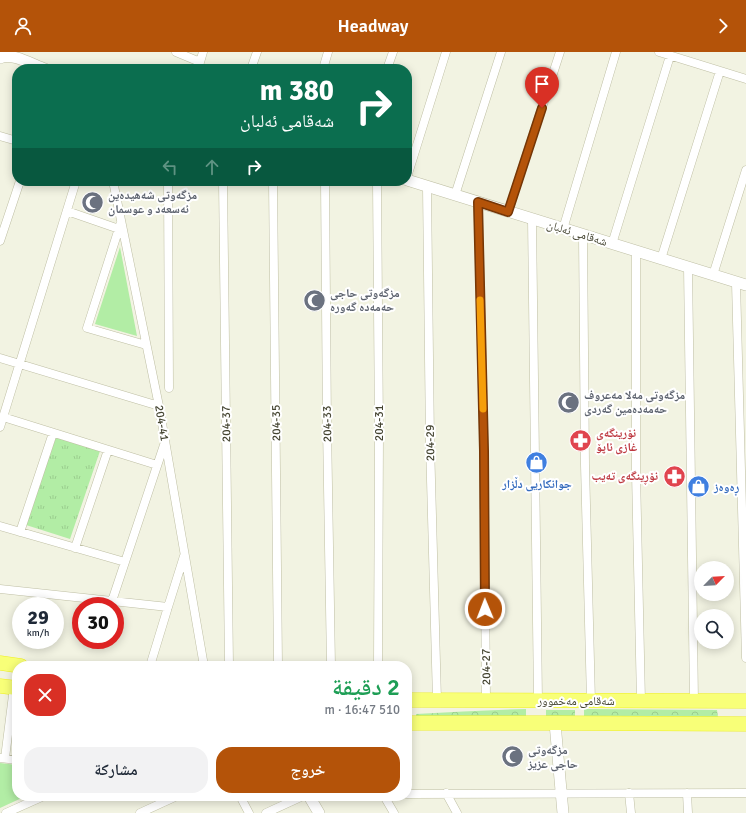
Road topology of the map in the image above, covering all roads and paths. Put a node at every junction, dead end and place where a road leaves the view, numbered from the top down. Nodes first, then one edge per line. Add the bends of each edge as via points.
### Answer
1 (14, 52) edge
2 (176, 52) edge
3 (203, 52) edge
4 (257, 52) edge
5 (328, 52) edge
6 (393, 52) edge
7 (446, 52) edge
8 (501, 52) edge
9 (560, 52) edge
10 (616, 52) edge
11 (659, 52) edge
12 (670, 56) junction
13 (0, 58) edge
14 (31, 64) edge
15 (44, 64) edge
16 (197, 64) edge
17 (199, 64) edge
18 (253, 64) edge
19 (324, 64) edge
20 (389, 64) edge
21 (720, 71) junction
22 (746, 79) edge
23 (0, 136) edge
24 (12, 140) edge
25 (412, 161) edge
26 (746, 170) edge
27 (412, 182) edge
28 (18, 186) edge
29 (74, 186) edge
30 (114, 186) edge
31 (168, 186) edge
32 (223, 186) edge
33 (273, 186) edge
34 (325, 186) edge
35 (377, 186) edge
36 (427, 186) junction
37 (455, 195) junction
38 (478, 202) junction
39 (67, 211) junction
40 (508, 212) junction
41 (532, 219) junction
42 (120, 225) junction
43 (563, 229) junction
44 (583, 235) junction
45 (0, 241) edge
46 (612, 244) junction
47 (636, 251) junction
48 (661, 259) junction
49 (688, 267) junction
50 (713, 275) junction
51 (741, 284) edge
52 (146, 345) junction
53 (0, 358) edge
54 (20, 364) junction
55 (169, 388) dead end
56 (159, 406) junction
57 (3, 417) junction
58 (0, 427) edge
59 (52, 433) junction
60 (165, 441) junction
61 (108, 450) junction
62 (157, 465) junction
63 (0, 526) edge
64 (20, 532) junction
65 (75, 548) junction
66 (185, 554) junction
67 (124, 562) junction
68 (0, 589) edge
69 (75, 597) edge
70 (113, 597) edge
71 (124, 602) edge
72 (168, 606) junction
73 (746, 658) edge
74 (152, 661) edge
75 (203, 661) edge
76 (229, 661) edge
77 (278, 661) edge
78 (331, 661) edge
79 (378, 661) edge
80 (0, 663) edge
81 (12, 665) edge
82 (10, 687) edge
83 (437, 700) junction
84 (486, 700) junction
85 (538, 701) junction
86 (591, 701) junction
87 (641, 701) junction
88 (694, 701) junction
89 (746, 701) edge
90 (412, 702) edge
91 (412, 721) edge
92 (555, 723) junction
93 (746, 724) edge
94 (3, 758) edge
95 (446, 793) junction
96 (562, 793) junction
97 (629, 793) junction
98 (687, 793) junction
99 (746, 793) edge
100 (412, 794) edge
101 (33, 801) edge
102 (166, 801) edge
103 (243, 801) edge
104 (292, 801) edge
105 (312, 801) edge
106 (387, 801) edge
107 (6, 813) edge
108 (140, 813) edge
109 (249, 813) edge
110 (266, 813) edge
111 (319, 813) edge
112 (394, 813) edge
113 (457, 813) edge
114 (564, 813) edge
115 (631, 813) edge
116 (688, 813) edge

1 - 15 street
2 - 16 street
3 - 17 street
4 - 18 street
5 - 19 street
6 - 20 street
7 - 25 street
8 - 37 street
9 - 40 street
10 - 43 street
11 - 12 street
12 - 21 street
12 - 46 street
13 - 14 street via 12,57
21 - 22 street
21 - 48 street
23 - 24 street
26 - 50 street
27 - 36 street, شەقامی ئەلبان
28 - 45 street
29 - 39 street
30 - 42 street, 204-41
31 - 55 street
32 - 76 street, 204-37
33 - 77 street, 204-35
34 - 78 street, 204-33
35 - 79 street, 204-31
36 - 37 street, شەقامی ئەلبان
36 - 83 street, 204-29
37 - 38 street, شەقامی ئەلبان
38 - 40 street, شەقامی ئەلبان
38 - 84 street, 204-27
39 - 42 street
39 - 54 street
40 - 41 street, شەقامی ئەلبان
41 - 43 street, شەقامی ئەلبان
41 - 85 street
42 - 52 street, 204-41
42 - 52 street via 88,328
43 - 44 street, شەقامی ئەلبان
44 - 46 street, شەقامی ئەلبان
44 - 86 street
46 - 47 street, شەقامی ئەلبان
47 - 48 street, شەقامی ئەلبان
47 - 87 street via 636,473
48 - 49 street, شەقامی ئەلبان
49 - 50 street, شەقامی ئەلبان
49 - 88 street
50 - 51 street, شەقامی ئەلبان
51 - 73 street
52 - 56 street, 204-41
53 - 54 street
54 - 56 street
54 - 57 street
56 - 60 street, 204-41
57 - 58 street
57 - 59 street
59 - 61 street
59 - 64 street
60 - 62 street
60 - 66 street, 204-41
61 - 62 street
61 - 65 street
62 - 67 street
63 - 64 street
64 - 65 street
65 - 67 street
66 - 72 street
66 - 75 street, 204-41
67 - 70 street
68 - 69 street
71 - 72 street
72 - 74 street
80 - 81 highway
82 - 94 street
83 - 84 highway, شەقامی مەخموور
83 - 90 highway, شەقامی مەخموور
84 - 85 highway, شەقامی مەخموور
85 - 86 highway, شەقامی مەخموور
86 - 87 highway, شەقامی مەخموور
87 - 88 highway, شەقامی مەخموور
88 - 89 highway, شەقامی مەخموور
91 - 92 highway, شەقامی مەخموور
92 - 93 highway, شەقامی مەخموور
92 - 96 street
95 - 96 street
95 - 100 street
95 - 113 street
96 - 97 street
96 - 114 street
97 - 98 street
97 - 115 street
98 - 99 street
98 - 116 street
101 - 107 street
102 - 108 street
103 - 109 street
104 - 110 street
105 - 111 street
106 - 112 street

